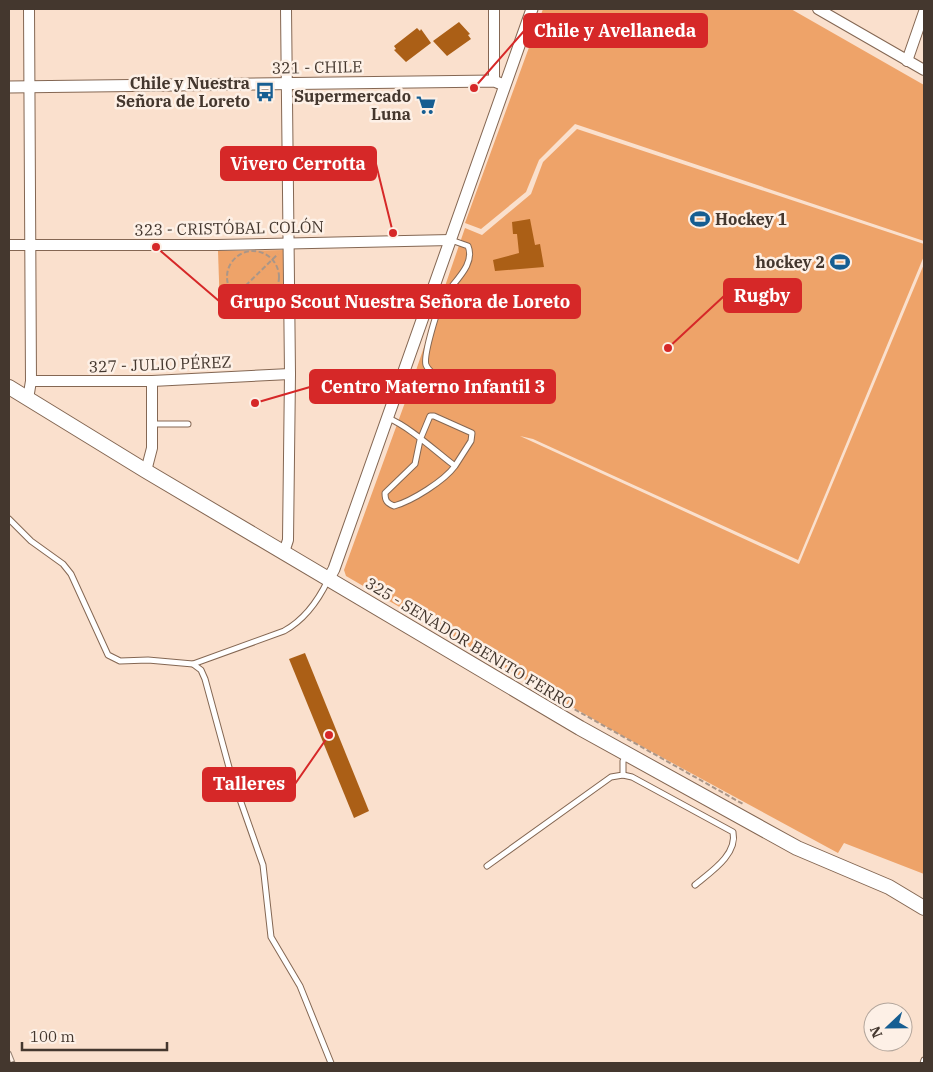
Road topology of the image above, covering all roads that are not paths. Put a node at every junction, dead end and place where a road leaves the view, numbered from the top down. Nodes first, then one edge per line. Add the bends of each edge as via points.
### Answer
1 (29, 9) edge
2 (286, 9) edge
3 (494, 9) edge
4 (532, 9) edge
5 (818, 9) edge
6 (924, 12) edge
7 (907, 61) junction
8 (924, 70) edge
9 (286, 83) junction
10 (499, 83) junction
11 (30, 87) junction
12 (9, 88) edge
13 (451, 240) junction
14 (288, 242) junction
15 (31, 244) junction
16 (9, 245) edge
17 (290, 374) junction
18 (437, 376) dead end
19 (31, 381) junction
20 (152, 381) junction
21 (9, 387) edge
22 (28, 399) junction
23 (387, 418) junction
24 (153, 424) junction
25 (188, 424) dead end
26 (420, 440) junction
27 (455, 466) junction
28 (146, 471) junction
29 (9, 519) edge
30 (284, 552) junction
31 (328, 580) junction
32 (193, 664) junction
33 (627, 754) junction
34 (623, 775) junction
35 (487, 866) dead end
36 (695, 885) dead end
37 (924, 908) edge
38 (331, 1063) edge

1 - 11 street
2 - 9 street
3 - 10 street
4 - 10 street
5 - 7 street
6 - 7 street
7 - 8 street
9 - 10 street, 321 - CHILE
9 - 11 street, 321 - CHILE
9 - 14 street
10 - 13 street
11 - 12 street, 321 - CHILE
11 - 15 street
13 - 14 street, 323 - CRISTÓBAL COLÓN
13 - 18 lane via 468,246 470,252 466,267 440,303 425,360 429,370
13 - 23 street
14 - 15 street, 323 - CRISTÓBAL COLÓN
14 - 17 street
15 - 16 street, 323 - CRISTÓBAL COLÓN
15 - 19 street
17 - 20 street, 327 - JULIO PÉREZ
17 - 30 street via 288,540
19 - 20 street, 327 - JULIO PÉREZ
19 - 22 street
20 - 24 street
21 - 22 main road, 325 - SENADOR BENITO FERRO
22 - 28 main road, 325 - SENADOR BENITO FERRO
23 - 26 lane via 400,423
23 - 31 street
24 - 25 lane
24 - 28 street via 152,448
26 - 27 lane
26 - 27 lane via 430,416 469,431 471,441
26 - 27 lane via 415,464 385,493 388,504 394,506 404,502 444,478
28 - 30 main road, 325 - SENADOR BENITO FERRO
29 - 32 lane via 71,574 108,655 120,661
30 - 31 main road, 325 - SENADOR BENITO FERRO
31 - 32 lane via 295,625
31 - 33 main road, 325 - SENADOR BENITO FERRO
32 - 38 lane via 205,679 230,771 263,866 271,936 300,986
33 - 34 lane via 623,761
33 - 37 main road, 325 - SENADOR BENITO FERRO via 797,848 889,887
34 - 35 lane via 611,777
34 - 36 lane via 733,832 733,841 723,860

